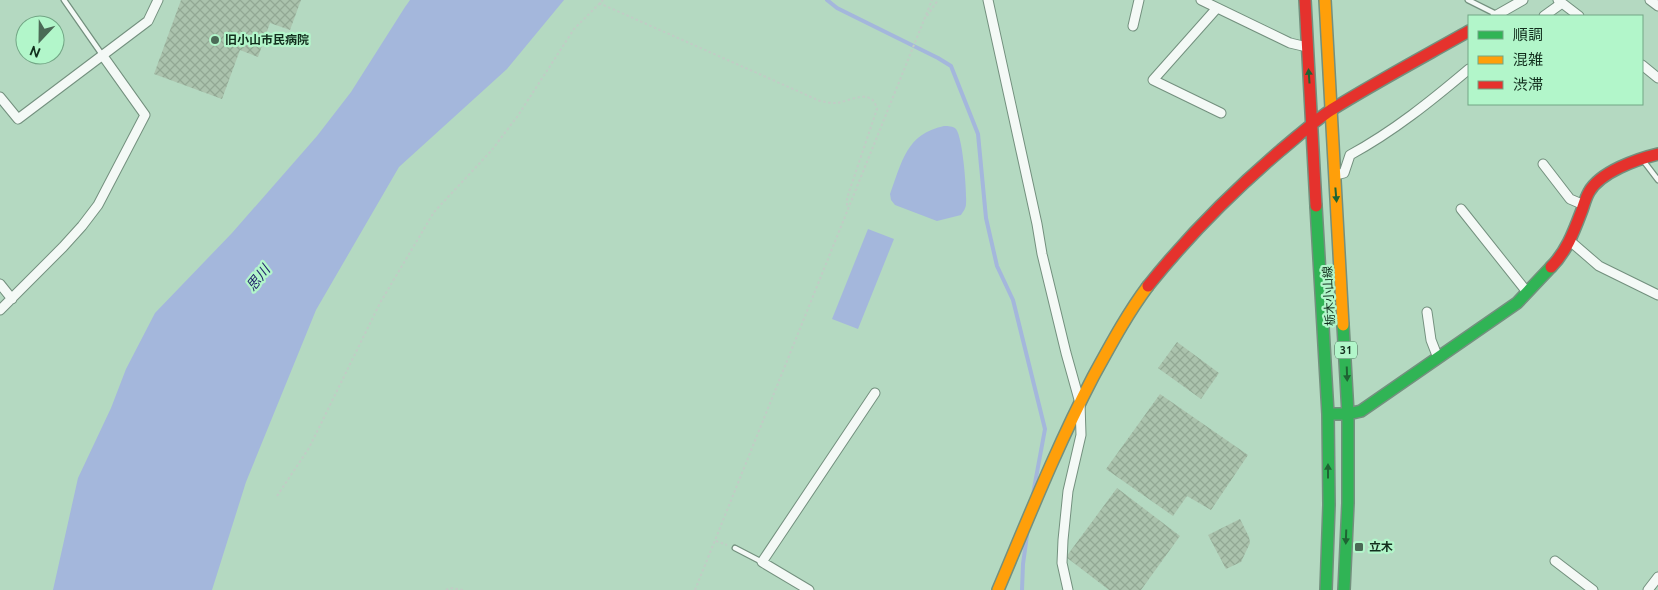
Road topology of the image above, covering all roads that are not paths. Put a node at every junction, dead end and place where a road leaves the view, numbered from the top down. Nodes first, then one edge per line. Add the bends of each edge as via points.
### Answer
1 (64, 0) edge
2 (158, 0) edge
3 (988, 0) edge
4 (1139, 0) edge
5 (1201, 0) edge
6 (1305, 0) edge
7 (1325, 0) edge
8 (1468, 0) edge
9 (1523, 0) edge
10 (1650, 0) edge
11 (1560, 2) edge
12 (1658, 6) edge
13 (1217, 8) junction
14 (1496, 15) edge
15 (1545, 15) edge
16 (1578, 15) edge
17 (1133, 26) dead end
18 (1468, 32) edge
19 (1307, 48) junction
20 (103, 56) junction
21 (1643, 66) edge
22 (1468, 70) edge
23 (1658, 78) edge
24 (0, 96) edge
25 (1330, 111) junction
26 (1221, 113) dead end
27 (1312, 125) junction
28 (1658, 154) edge
29 (1642, 158) junction
30 (1543, 164) dead end
31 (1335, 175) junction
32 (1658, 180) edge
33 (1584, 205) junction
34 (1461, 209) dead end
35 (1570, 241) junction
36 (0, 284) edge
37 (1527, 292) junction
38 (1658, 295) edge
39 (12, 299) junction
40 (0, 310) edge
41 (1427, 312) dead end
42 (1438, 358) junction
43 (875, 394) dead end
44 (1080, 402) junction
45 (1328, 414) junction
46 (1348, 414) junction
47 (735, 548) road end
48 (1555, 561) dead end
49 (762, 562) junction
50 (1658, 577) edge
51 (809, 590) edge
52 (998, 590) edge
53 (1068, 590) edge
54 (1326, 590) edge
55 (1344, 590) edge
56 (1594, 590) edge
57 (1648, 590) edge

1 - 20 lane
2 - 20 street via 148,21
3 - 44 street via 1042,254
4 - 17 street
5 - 13 street
6 - 19 street, 栃木小山線 / 31
7 - 25 street, 栃木小山線 / 31
8 - 14 lane
9 - 14 street
10 - 12 street
11 - 15 street
11 - 16 street
13 - 19 street
13 - 26 street via 1154,80
18 - 25 street
27 -> 19 street, 栃木小山線 / 31
20 - 24 street via 18,119
20 - 39 street via 145,115 98,205 63,247
21 - 23 street
22 - 31 street via 1425,106 1350,155 1344,174
25 - 27 street
25 - 31 street, 栃木小山線 / 31
27 - 44 street via 1197,228 1147,288
27 - 45 street, 栃木小山線 / 31
28 - 29 street
29 - 32 lane
29 - 33 street via 1603,176 1589,191
30 - 33 street via 1570,199
31 -> 46 street, 栃木小山線 / 31
33 - 35 street
34 - 37 street
35 - 37 street via 1559,259
35 - 38 street via 1599,266
36 - 39 street
37 - 42 street via 1517,303
39 - 40 street
41 - 42 street via 1431,340
42 - 46 street via 1361,411
43 - 49 street
44 - 52 street
44 - 53 street via 1081,435 1068,491 1063,540 1062,563
45 - 46 street
54 -> 45 street, 栃木小山線 / 31
46 -> 55 street, 栃木小山線 / 31
47 - 49 lane
48 - 56 street
49 - 51 street
50 - 57 street

